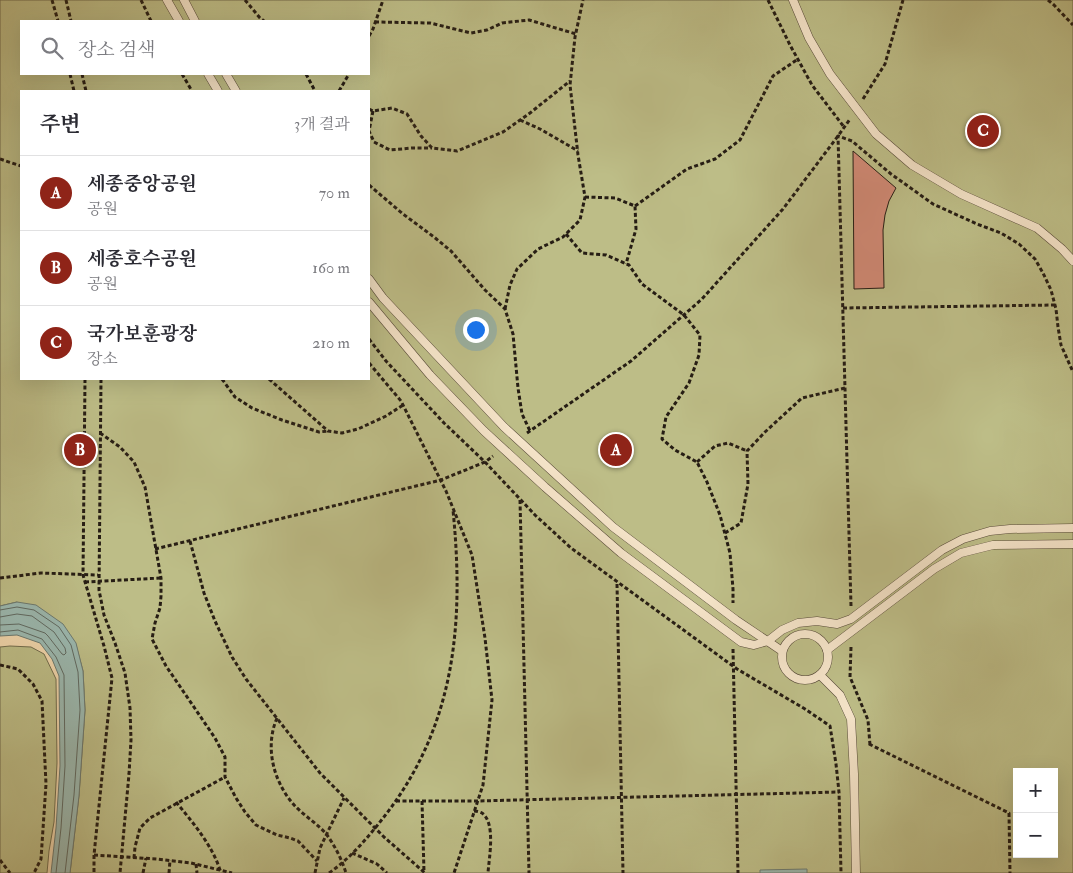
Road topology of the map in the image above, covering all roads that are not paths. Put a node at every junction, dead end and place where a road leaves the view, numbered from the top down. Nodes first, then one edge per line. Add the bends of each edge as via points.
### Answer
1 (167, 0) edge
2 (184, 0) edge
3 (793, 0) edge
4 (177, 20) edge
5 (194, 20) edge
6 (209, 75) edge
7 (227, 75) edge
8 (217, 90) edge
9 (235, 90) edge
10 (1073, 261) edge
11 (370, 280) edge
12 (370, 303) edge
13 (1073, 528) edge
14 (1073, 544) edge
15 (768, 641) junction
16 (827, 650) junction
17 (782, 652) junction
18 (820, 675) junction
19 (856, 873) edge

1 - 4 lane
2 - 5 lane
3 - 10 lane via 809,38 830,74 876,134 912,165 961,194 1037,228
6 - 8 lane
7 - 9 lane
11 - 15 lane via 504,427 613,527
12 - 15 lane via 430,375 484,431 621,553 741,642 754,645
13 - 15 lane via 990,531 963,540 942,550 851,620 837,624 798,623
14 - 16 lane via 993,545 961,553 934,568
15 - 17 lane
16 - 17 lane via 818,637 803,634 790,639
16 - 18 lane via 827,666
17 - 18 lane via 783,666 792,678 808,681
18 - 19 lane via 840,695 850,718

